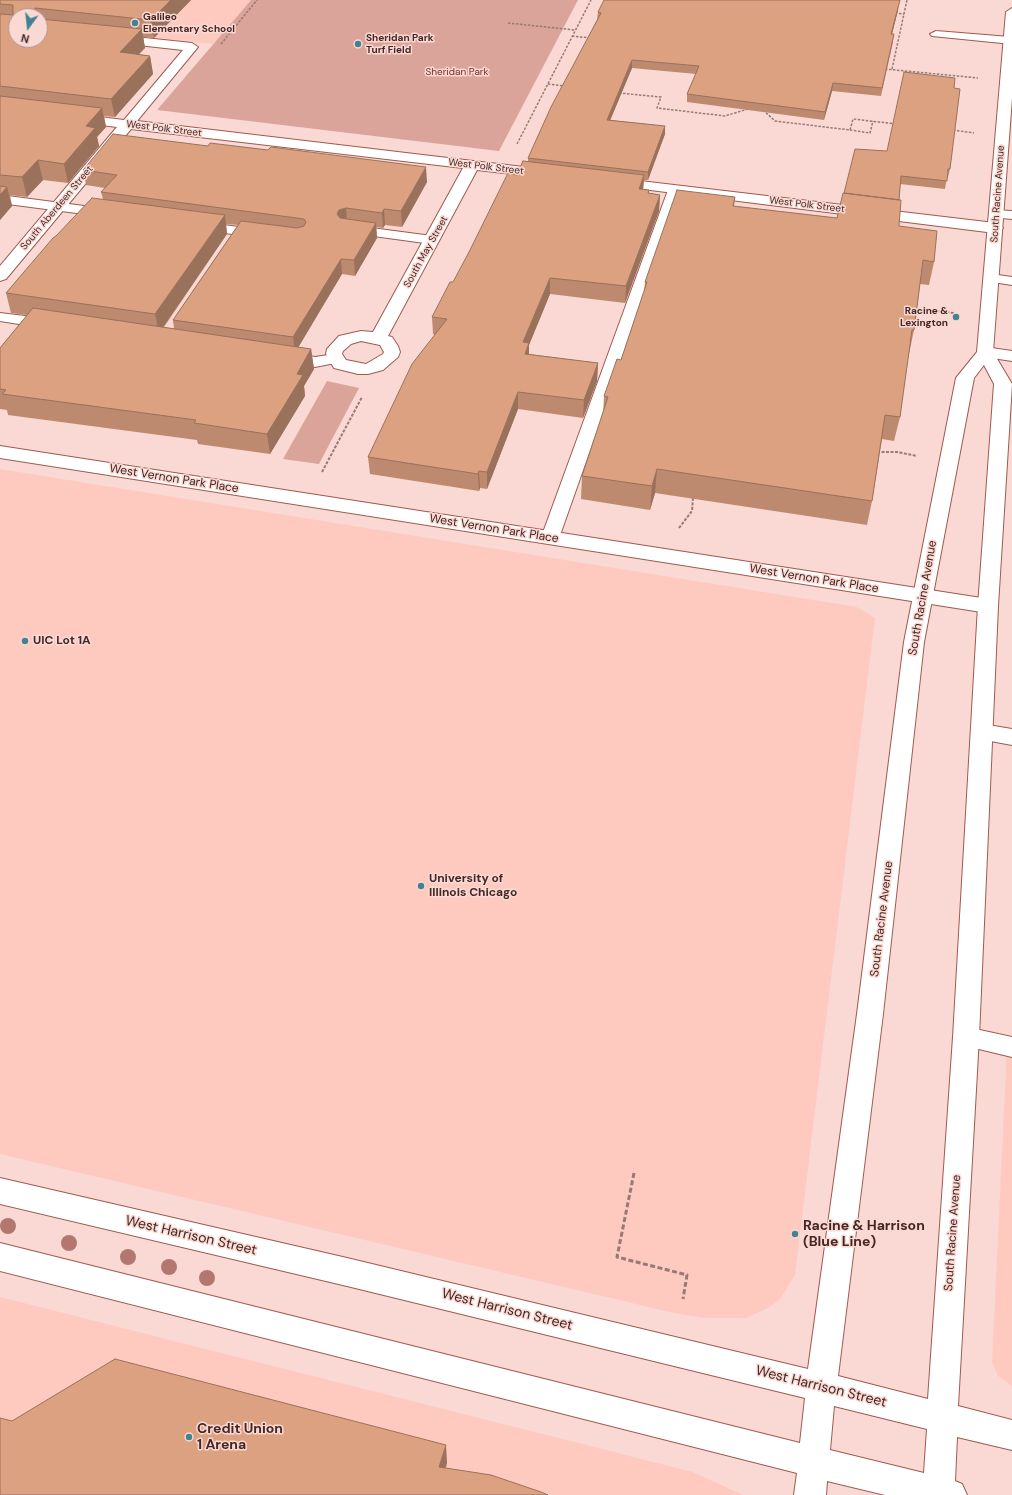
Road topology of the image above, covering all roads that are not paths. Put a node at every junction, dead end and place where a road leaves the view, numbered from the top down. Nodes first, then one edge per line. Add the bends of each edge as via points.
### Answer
1 (1012, 12) edge
2 (936, 34) dead end
3 (103, 38) edge
4 (1010, 41) junction
5 (60, 116) edge
6 (128, 124) junction
7 (1008, 124) edge
8 (472, 166) junction
9 (560, 176) edge
10 (598, 180) edge
11 (675, 190) junction
12 (0, 199) edge
13 (58, 207) junction
14 (120, 215) edge
15 (1012, 216) edge
16 (996, 221) junction
17 (183, 223) edge
18 (347, 229) edge
19 (238, 231) junction
20 (276, 235) edge
21 (432, 240) junction
22 (229, 244) edge
23 (0, 276) edge
24 (991, 278) junction
25 (1012, 281) edge
26 (0, 317) edge
27 (62, 325) edge
28 (378, 338) junction
29 (985, 352) junction
30 (272, 355) edge
31 (1012, 356) edge
32 (335, 359) junction
33 (0, 452) edge
34 (550, 538) junction
35 (922, 596) junction
36 (988, 606) junction
37 (982, 732) junction
38 (1012, 737) edge
39 (966, 1038) junction
40 (1012, 1047) edge
41 (0, 1191) edge
42 (0, 1257) edge
43 (821, 1388) junction
44 (943, 1418) junction
45 (1012, 1435) edge
46 (813, 1462) junction
47 (943, 1494) edge
48 (810, 1495) edge

1 - 4 street, South Racine Avenue
2 - 4 lane
3 - 6 street, South Aberdeen Street via 192,48
4 - 7 street, South Racine Avenue
5 - 6 street, West Polk Street
6 - 8 street, West Polk Street
6 - 13 street, South Aberdeen Street
7 - 16 street, South Racine Avenue
8 - 9 street, West Polk Street
8 - 21 street, South May Street
10 - 11 street, West Polk Street
11 - 16 street, West Polk Street
11 - 34 lane
12 - 13 lane
13 - 14 lane
13 - 23 street, South Aberdeen Street
15 - 16 lane
16 - 24 street, South Racine Avenue
17 - 19 lane
18 - 21 lane
19 - 20 lane
19 - 22 lane
21 - 28 street, South May Street
24 - 25 lane
24 - 29 street, South Racine Avenue
26 - 27 lane
28 - 32 street via 361,336 345,340 335,349
28 - 32 street via 390,346 392,352 390,357 377,366 358,369 340,364
29 - 31 street
29 - 35 street, South Racine Avenue via 966,378
29 - 36 street, South Racine Avenue via 1003,384
30 - 32 lane via 315,362
33 - 34 street, West Vernon Park Place
34 - 35 street, West Vernon Park Place
35 - 36 street, West Vernon Park Place
35 - 43 street, South Racine Avenue via 914,642 870,1014
36 - 37 street, South Racine Avenue
37 - 38 street
37 - 39 street, South Racine Avenue
39 - 40 lane
39 - 44 street, South Racine Avenue
41 - 43 street, West Harrison Street
42 - 46 street
43 - 44 street, West Harrison Street
43 - 46 street, South Racine Avenue
44 - 45 street, West Harrison Street
44 - 47 street, South Racine Avenue
46 - 47 street
46 - 48 street, South Racine Avenue

